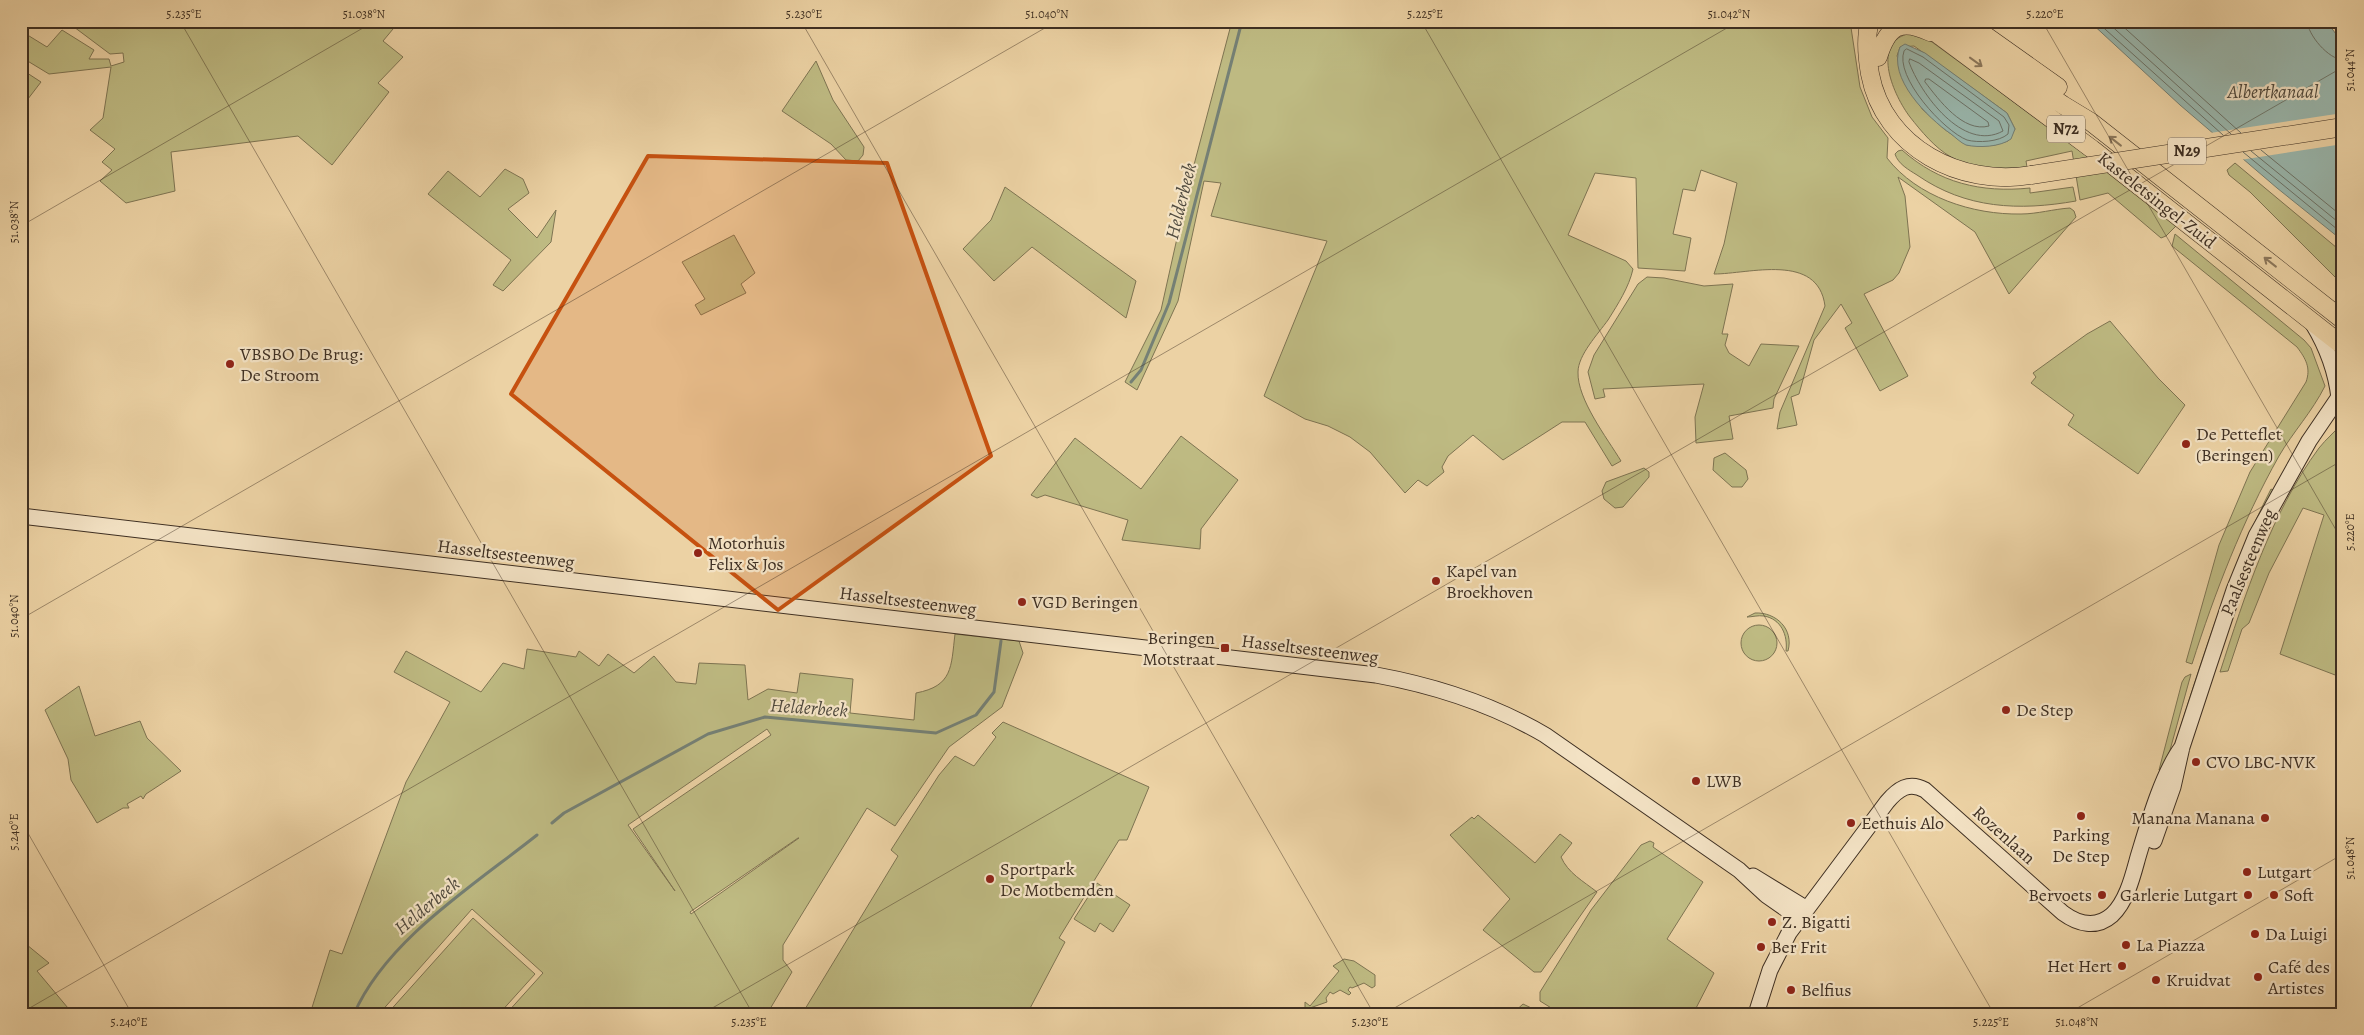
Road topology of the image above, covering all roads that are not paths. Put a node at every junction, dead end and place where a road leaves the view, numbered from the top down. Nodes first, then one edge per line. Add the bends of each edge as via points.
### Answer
1 (1882, 21) edge
2 (1920, 21) edge
3 (1965, 21) edge
4 (1867, 27) edge
5 (1940, 27) edge
6 (1878, 58) junction
7 (2091, 122) junction
8 (2343, 127) edge
9 (1927, 153) junction
10 (2310, 320) junction
11 (2343, 320) edge
12 (2343, 346) edge
13 (2341, 395) edge
14 (21, 516) edge
15 (1804, 914) junction
16 (2098, 922) joint
17 (1756, 1014) edge

1 - 6 main road, N29 via 1876,39
2 - 5 main road, Kasteletsingel-Zuid / N72
3 - 7 main road, Kasteletsingel-Zuid via 2056,85
4 - 9 main road, N29 via 1871,80 1884,114 1900,135
5 - 6 main road via 1902,26 1889,34
5 - 7 main road, Kasteletsingel-Zuid / N72
5 -> 10 main road, Kasteletsingel-Zuid / N72
6 - 9 main road, N29 via 1894,108
11 -> 7 main road, Kasteletsingel-Zuid / N72
8 - 9 main road, N29, bridge via 2015,177 1986,177 1953,168
10 - 12 main road, Kasteletsingel-Zuid / N72
10 - 13 street via 2329,355
13 - 16 street, Paalsesteenweg via 2309,440 2256,536 2234,590 2182,747 2160,792 2136,869 2117,909
14 - 15 street, Hasseltsesteenweg via 1402,680 1472,700 1527,725 1739,870 1766,895
15 - 16 street, Rozenlaan via 1894,793 1906,786 1914,786 1925,790 2063,913 2080,923
15 - 17 street via 1777,955

